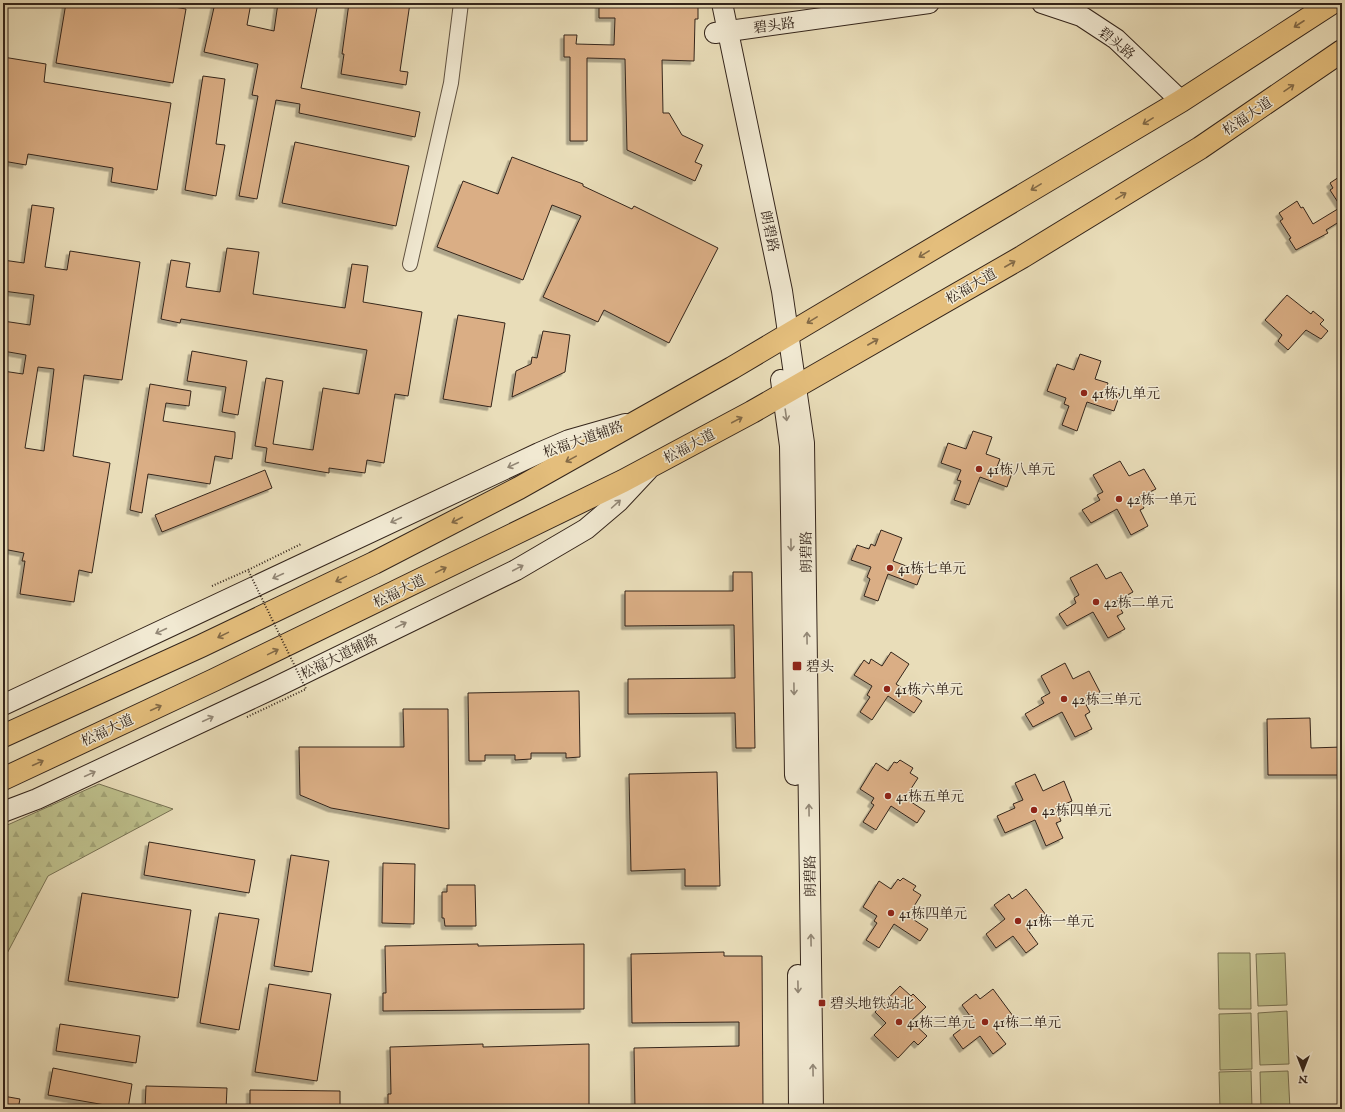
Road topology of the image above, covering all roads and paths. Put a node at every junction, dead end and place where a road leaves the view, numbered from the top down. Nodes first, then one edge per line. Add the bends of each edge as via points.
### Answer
1 (461, 3) edge
2 (708, 3) edge
3 (722, 3) edge
4 (929, 3) edge
5 (1042, 3) edge
6 (1332, 3) edge
7 (721, 32) junction
8 (1342, 51) edge
9 (1181, 101) junction
10 (410, 264) dead end
11 (782, 338) junction
12 (790, 390) junction
13 (642, 420) junction
14 (653, 465) junction
15 (301, 544) dead end
16 (248, 570) junction
17 (212, 586) dead end
18 (3, 705) edge
19 (247, 716) dead end
20 (30, 724) junction
21 (3, 729) edge
22 (3, 736) edge
23 (3, 779) edge
24 (3, 812) edge
25 (799, 1109) edge
26 (813, 1109) edge

1 - 10 street via 451,83
2 - 7 street, 朗碧路
3 - 7 street, 朗碧路
4 - 7 street, 碧头路
5 - 9 street, 碧头路 via 1081,16 1116,39
6 -> 9 main road
7 - 11 street, 朗碧路 via 782,291
12 -> 8 main road, 松福大道 via 1022,257 1200,148
9 -> 11 main road
11 - 12 street, 朗碧路
11 - 13 main road
14 -> 12 main road, 松福大道
12 -> 25 street, 朗碧路
26 -> 12 street, 朗碧路 via 804,443
13 -> 18 street, 松福大道辅路 via 600,430 539,453
13 -> 20 main road via 519,488 374,563
23 -> 14 main road, 松福大道 via 256,660
24 -> 14 street, 松福大道辅路 via 37,799 258,695 516,570 586,529 619,501
15 - 16 path, bridge
16 - 17 path
16 - 19 path, bridge via 306,689
20 - 21 main road
20 - 22 main road

